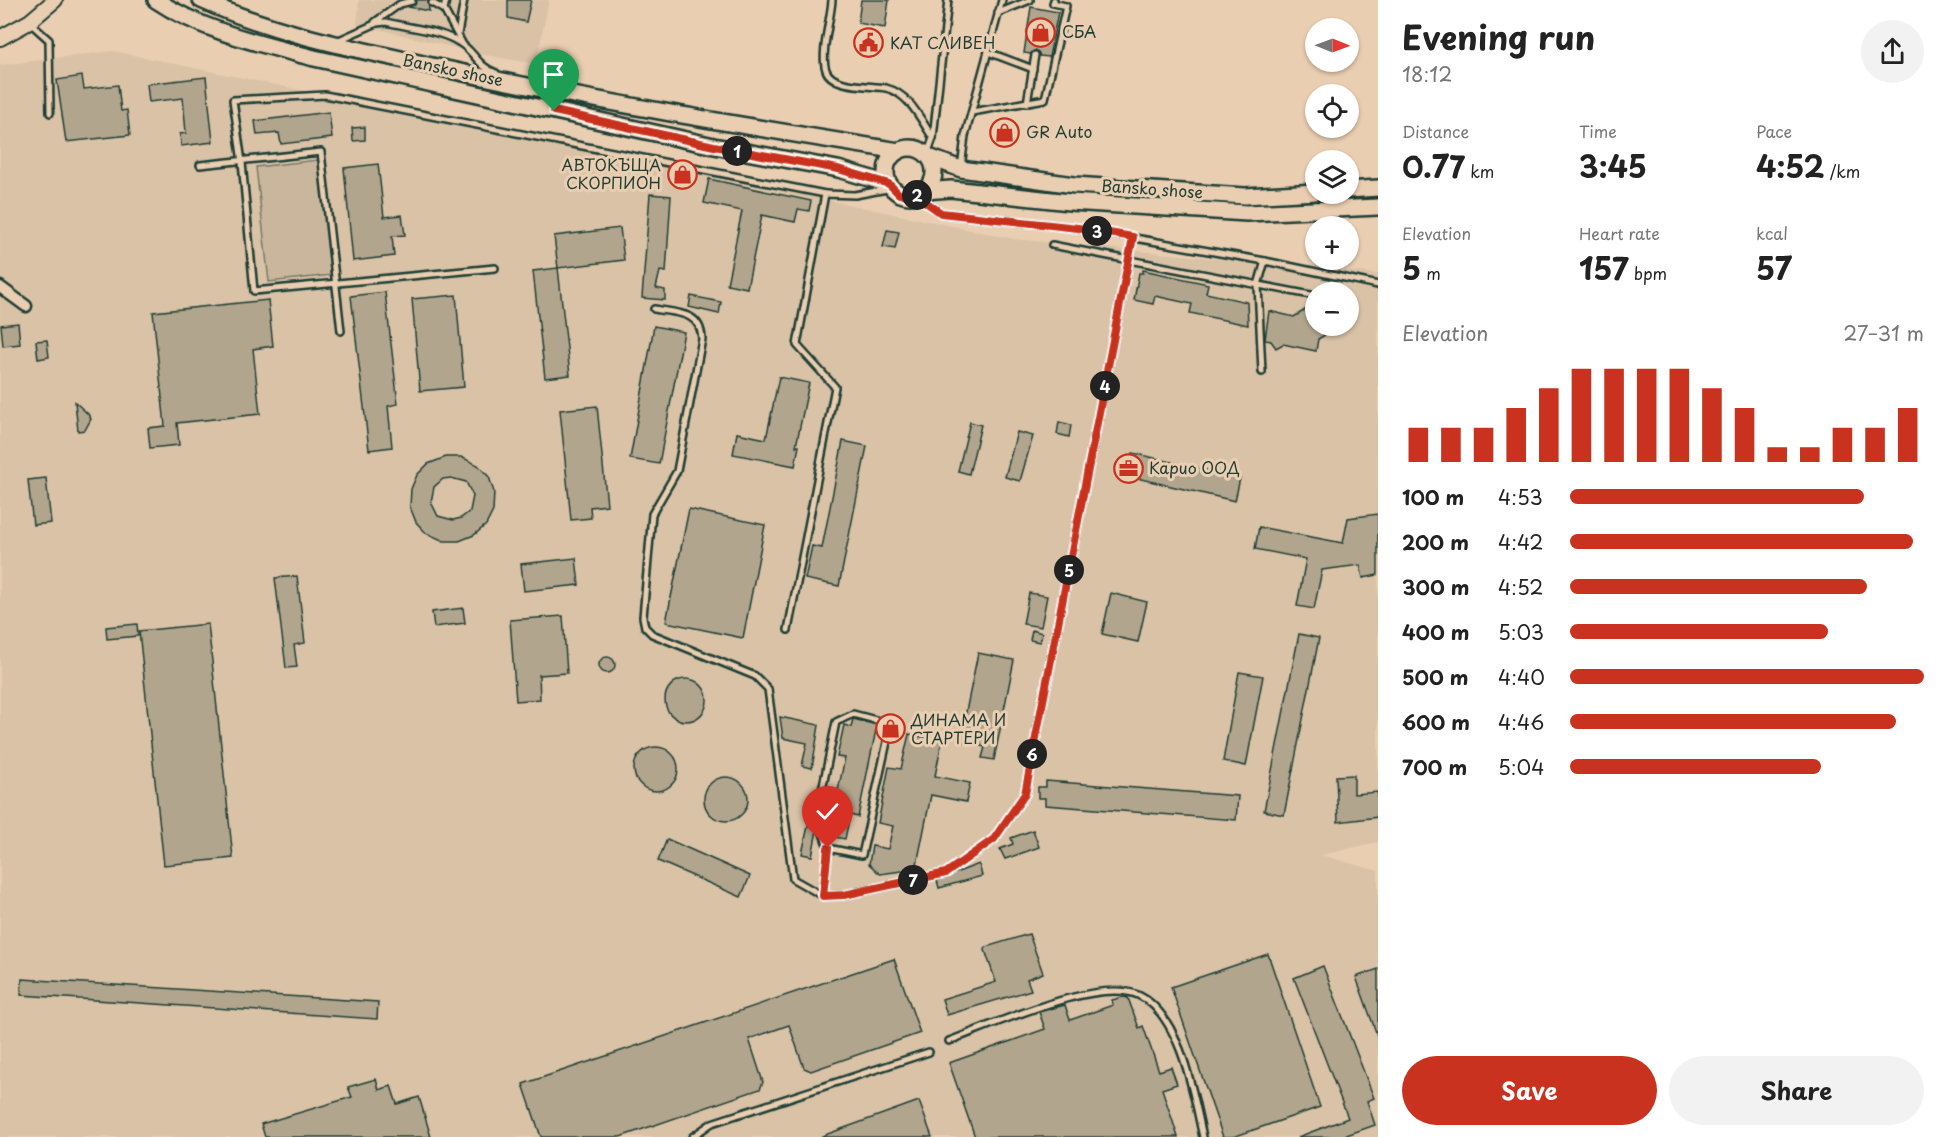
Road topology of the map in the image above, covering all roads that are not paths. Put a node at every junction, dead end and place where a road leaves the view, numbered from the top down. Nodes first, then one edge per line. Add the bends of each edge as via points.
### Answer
1 (47, 0) edge
2 (55, 0) edge
3 (201, 0) edge
4 (446, 0) edge
5 (464, 0) edge
6 (832, 0) edge
7 (948, 0) edge
8 (1002, 0) edge
9 (1030, 0) edge
10 (1053, 0) edge
11 (405, 1) edge
12 (412, 1) edge
13 (157, 2) edge
14 (432, 3) dead end
15 (444, 10) junction
16 (41, 13) junction
17 (998, 13) junction
18 (29, 22) junction
19 (364, 29) junction
20 (458, 34) junction
21 (0, 38) edge
22 (320, 41) junction
23 (463, 44) junction
24 (988, 52) junction
25 (1035, 55) dead end
26 (1033, 69) junction
27 (537, 89) junction
28 (1026, 102) junction
29 (972, 112) junction
30 (50, 113) dead end
31 (933, 138) junction
32 (899, 151) junction
33 (928, 156) junction
34 (242, 162) junction
35 (200, 165) dead end
36 (961, 169) junction
37 (891, 186) junction
38 (1378, 188) edge
39 (1359, 189) edge
40 (921, 193) junction
41 (1305, 193) edge
42 (825, 194) junction
43 (1378, 207) edge
44 (1133, 237) junction
45 (1052, 245) dead end
46 (1130, 260) junction
47 (1265, 261) junction
48 (495, 268) dead end
49 (336, 283) junction
50 (1258, 285) junction
51 (1378, 285) edge
52 (0, 287) edge
53 (1305, 294) edge
54 (26, 306) dead end
55 (654, 309) dead end
56 (341, 331) dead end
57 (1262, 372) dead end
58 (788, 630) dead end
59 (828, 848) junction
60 (823, 896) junction
61 (949, 1041) dead end
62 (929, 1052) dead end
63 (692, 1137) edge
64 (1203, 1137) edge

1 - 16 street
2 - 16 street
3 - 22 main road, Bansko shose
4 - 15 lane
5 - 20 lane
6 - 31 lane via 826,72 831,78 884,88 903,96
7 - 31 lane
8 - 17 lane
9 - 17 lane
10 - 28 lane via 1066,6 1045,99
11 - 12 lane
11 - 19 lane
13 - 37 main road, Bansko shose via 251,41 314,58 703,144 838,169
14 - 15 lane
15 - 20 lane
16 - 18 street
17 - 24 lane
18 - 21 street
18 - 30 lane via 49,40
19 - 22 lane via 343,40
19 - 23 lane via 386,22
20 - 23 lane
22 - 27 main road, Bansko shose
23 - 27 lane via 484,68
24 - 26 lane
24 - 29 lane
25 - 26 lane
26 - 28 lane
27 - 32 main road, Bansko shose
28 - 29 lane
29 - 36 lane
31 - 33 lane
32 - 33 main road via 914,148
32 - 37 main road via 887,165
33 - 36 main road, Bansko shose
33 - 40 main road via 933,175
34 - 35 lane
34 - 42 lane via 232,100 325,95
34 - 49 lane via 321,152
34 - 49 lane via 254,291
36 - 41 main road, Bansko shose via 1074,185 1245,196
37 - 40 main road via 902,194
37 - 42 lane via 855,195
38 - 39 main road
40 - 43 main road, Bansko shose via 951,189 1070,202 1246,213
40 - 44 lane via 941,213
42 - 58 lane via 797,345 835,387
44 - 46 lane
44 - 47 lane
45 - 46 lane
46 - 50 lane
46 - 60 lane via 1025,794 994,839 946,873
47 - 50 lane
47 - 51 lane
48 - 49 lane
49 - 56 lane
50 - 53 lane
50 - 57 lane
52 - 54 street
55 - 60 lane via 689,314 702,329 702,339 677,471 652,514 645,627 652,634 754,676 768,689 793,879
59 - 59 lane via 817,815 836,722 853,714 891,724 862,855
59 - 60 lane
61 - 64 lane via 1086,994 1115,991 1138,995 1157,1011 1174,1036 1188,1067
62 - 63 lane via 712,1123

